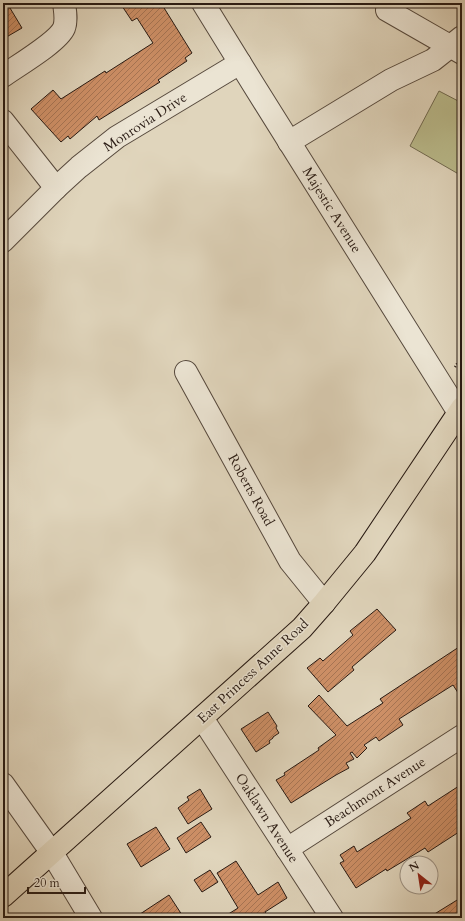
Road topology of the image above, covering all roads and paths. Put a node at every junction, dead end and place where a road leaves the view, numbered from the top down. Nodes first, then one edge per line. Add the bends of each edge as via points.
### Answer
1 (64, 3) edge
2 (203, 3) edge
3 (387, 10) dead end
4 (458, 45) edge
5 (240, 63) junction
6 (3, 76) edge
7 (3, 121) edge
8 (289, 142) junction
9 (56, 188) junction
10 (3, 241) edge
11 (186, 372) dead end
12 (461, 412) edge
13 (324, 603) junction
14 (202, 718) junction
15 (462, 736) edge
16 (3, 784) edge
17 (287, 849) junction
18 (52, 853) junction
19 (3, 896) edge
20 (90, 918) edge
21 (332, 918) edge

1 - 6 street via 64,28 57,38
2 - 5 street, Majestic Avenue
3 - 4 street
4 - 8 street via 391,80
5 - 8 street, Majestic Avenue
5 - 9 street, Monrovia Drive via 116,137
7 - 9 street
8 - 12 street, Majestic Avenue
9 - 10 street, Monrovia Drive
11 - 13 street, Roberts Road via 290,561
12 - 13 main road, East Princess Anne Road via 365,553
13 - 14 main road, East Princess Anne Road via 302,628
14 - 17 street, Oaklawn Avenue
14 - 18 main road, East Princess Anne Road
15 - 17 street, Beachmont Avenue
16 - 18 street
17 - 21 street, Oaklawn Avenue
18 - 19 main road, East Princess Anne Road
18 - 20 street

